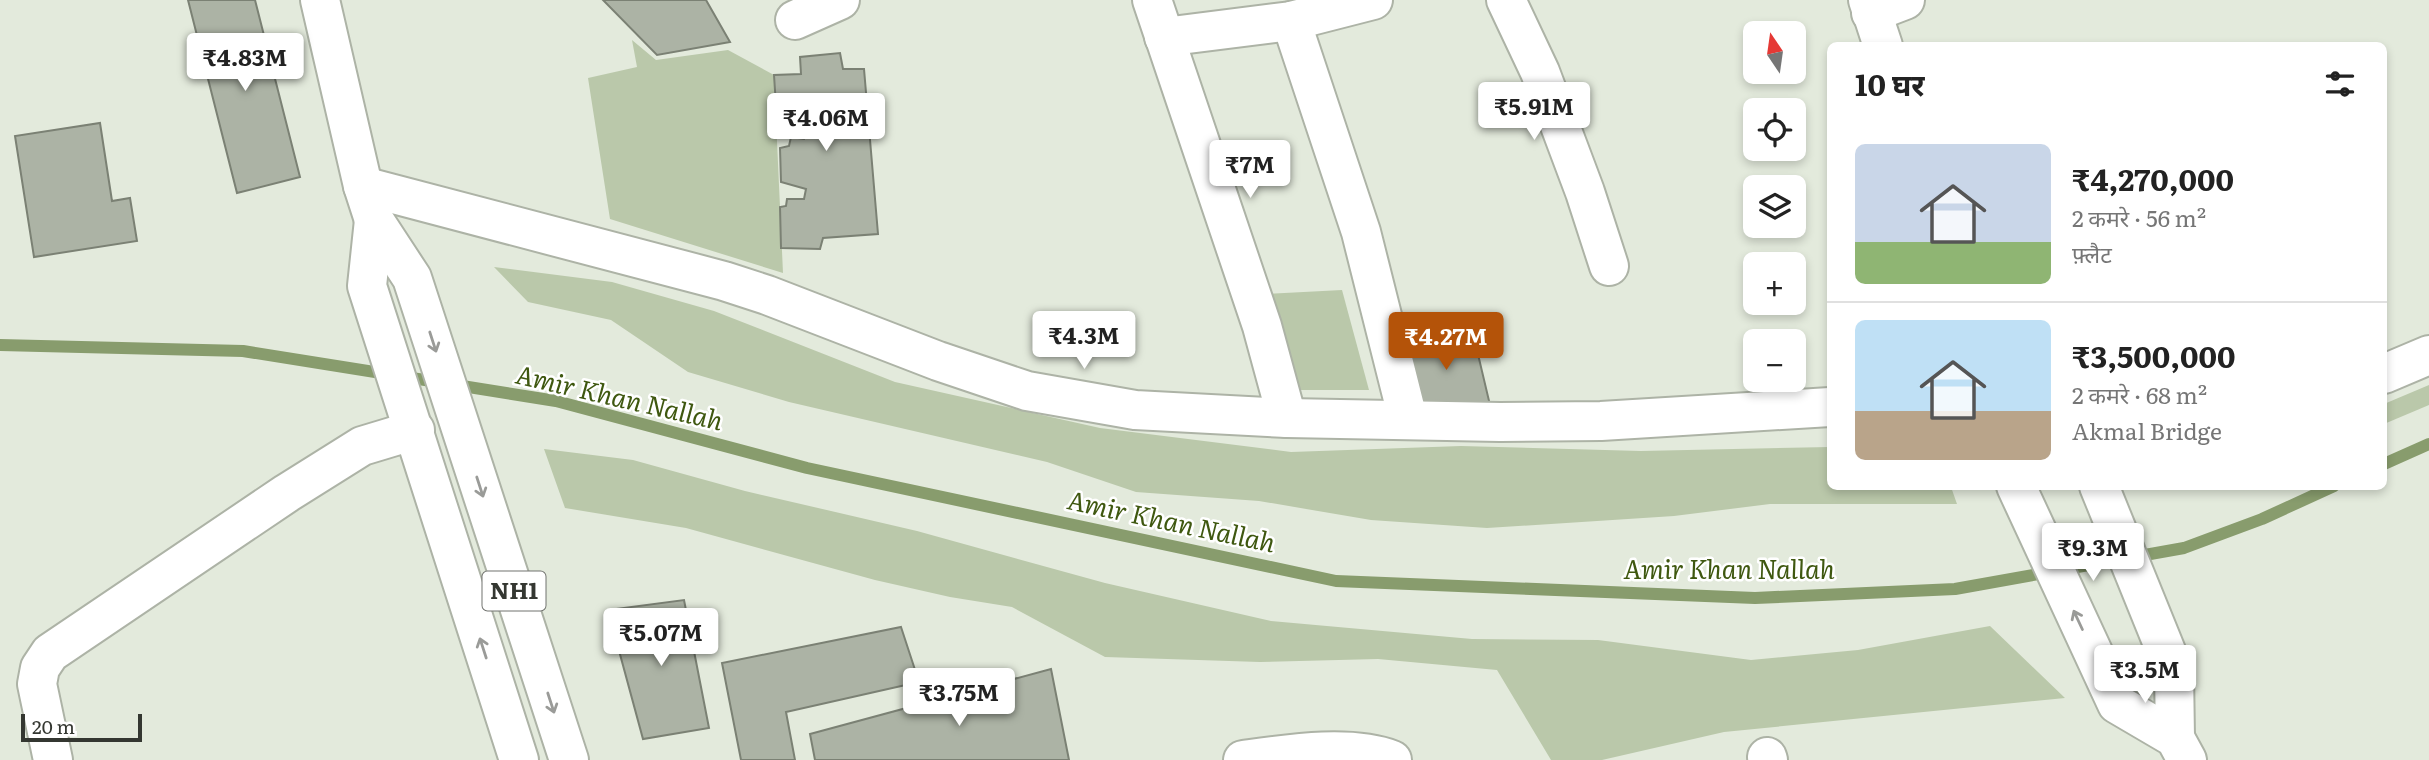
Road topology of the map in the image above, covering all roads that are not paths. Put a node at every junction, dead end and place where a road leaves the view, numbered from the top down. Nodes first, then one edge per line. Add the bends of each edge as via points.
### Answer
1 (840, 0) edge
2 (1152, 0) edge
3 (1373, 0) edge
4 (1506, 0) edge
5 (327, 2) edge
6 (795, 20) dead end
7 (1291, 21) junction
8 (1164, 37) junction
9 (369, 203) junction
10 (1609, 266) dead end
11 (2429, 355) edge
12 (2387, 373) edge
13 (1827, 407) edge
14 (1287, 418) junction
15 (1408, 419) junction
16 (415, 430) junction
17 (2018, 490) edge
18 (2101, 490) edge
19 (2181, 749) edge
20 (53, 760) edge
21 (519, 760) edge
22 (569, 760) edge
23 (1243, 760) edge
24 (1392, 760) edge

1 - 6 main road
2 - 8 main road
3 - 7 main road
4 - 10 main road via 1540,72
5 - 9 main road, NH1
7 - 8 main road
7 - 15 main road via 1361,232
8 - 14 main road via 1262,326
9 - 14 main road via 724,281 1027,391 1135,410
9 - 16 main road, NH1 via 367,286
9 -> 22 main road, NH1 via 412,278
11 - 12 main road
13 - 15 main road via 1601,421
14 - 15 main road
16 - 20 main road via 362,446 50,653 37,684
21 -> 16 main road, NH1
19 -> 17 main road via 2116,704
18 - 19 main road via 2174,671
23 - 24 main road via 1303,752 1376,754

